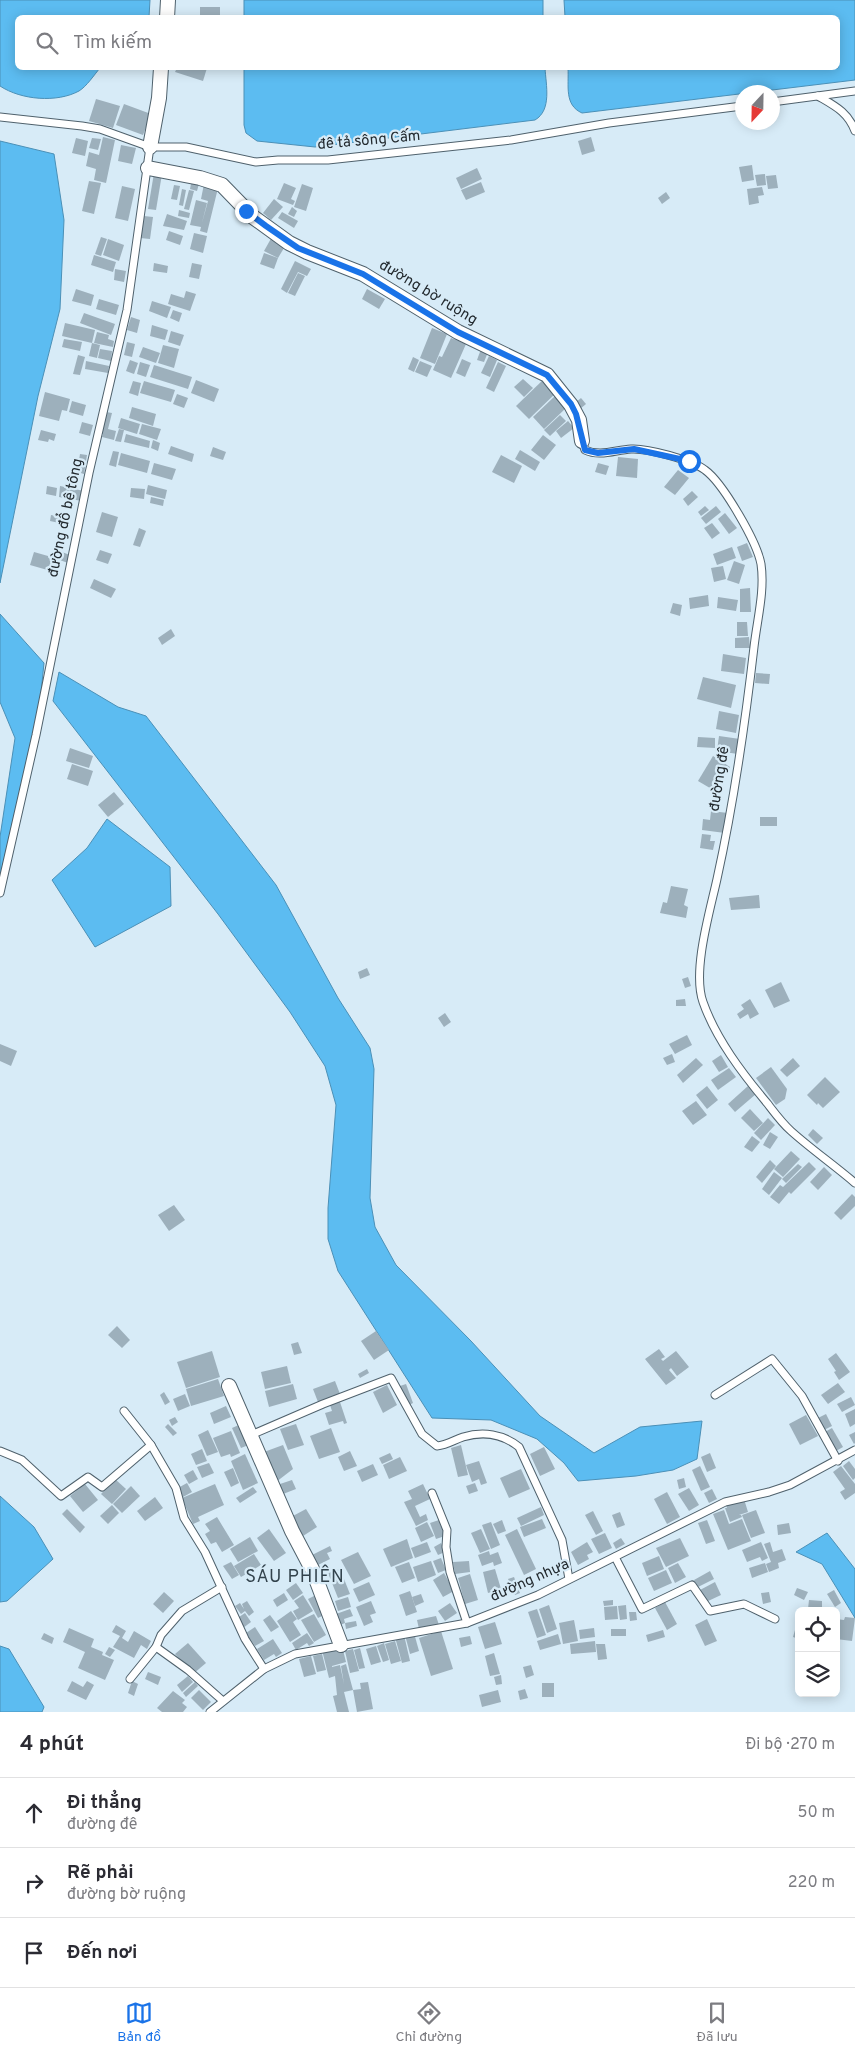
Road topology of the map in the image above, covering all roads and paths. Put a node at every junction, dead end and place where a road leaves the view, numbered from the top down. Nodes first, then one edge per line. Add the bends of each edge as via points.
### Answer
1 (168, 0) edge
2 (167, 15) edge
3 (161, 70) edge
4 (855, 91) edge
5 (818, 96) junction
6 (780, 101) edge
7 (735, 107) edge
8 (0, 117) edge
9 (855, 131) edge
10 (150, 147) junction
11 (148, 168) junction
12 (582, 441) joint
13 (0, 893) edge
14 (855, 1183) edge
15 (229, 1386) dead end
16 (715, 1395) dead end
17 (124, 1410) dead end
18 (251, 1435) junction
19 (151, 1445) junction
20 (0, 1450) edge
21 (855, 1450) edge
22 (838, 1461) junction
23 (432, 1493) dead end
24 (616, 1557) junction
25 (569, 1580) junction
26 (222, 1587) junction
27 (775, 1619) dead end
28 (467, 1623) junction
29 (341, 1645) junction
30 (156, 1647) junction
31 (264, 1669) junction
32 (130, 1679) dead end
33 (223, 1701) junction
34 (210, 1712) edge

1 - 2 street
3 - 10 street via 160,98
4 - 5 lane
5 - 6 lane
5 - 9 lane via 844,111
7 - 10 lane, đê tả sông Cấm via 511,140 328,160 256,162 186,147
8 - 10 lane, đê tả sông Cấm via 82,126
10 - 11 lane, đường đổ bê tông
11 - 12 street, đường bờ ruộng via 222,185 253,217 289,243 363,274 458,332 547,375 571,404
11 - 13 lane, đường đổ bê tông via 127,310 88,473 36,735
12 - 14 lane, đường đê via 589,452 634,449 689,461 704,468 716,480 749,533 759,556 762,580 746,721 727,836 705,937 700,988 702,1001 738,1068 788,1128
15 - 18 street
16 - 22 lane via 772,1359 802,1396
17 - 19 lane
18 - 25 lane via 391,1378 422,1434 437,1446 488,1433 509,1439 519,1447 562,1540
18 - 29 street via 313,1571
19 - 20 lane via 102,1486 88,1477 61,1496 22,1460
19 - 26 lane via 176,1488 184,1518
21 - 22 lane, đường nhựa
22 - 24 lane, đường nhựa via 790,1485 725,1502
23 - 28 lane via 447,1530 450,1572
24 - 25 lane, đường nhựa
24 - 27 lane via 642,1609 692,1585 710,1611 744,1604
25 - 28 lane, đường nhựa
26 - 30 lane via 182,1611 161,1635
26 - 31 lane via 245,1640
28 - 29 lane, đường nhựa
29 - 31 lane, đường nhựa via 295,1654
30 - 32 lane
30 - 33 lane
31 - 33 lane, đường nhựa
33 - 34 lane, đường nhựa

